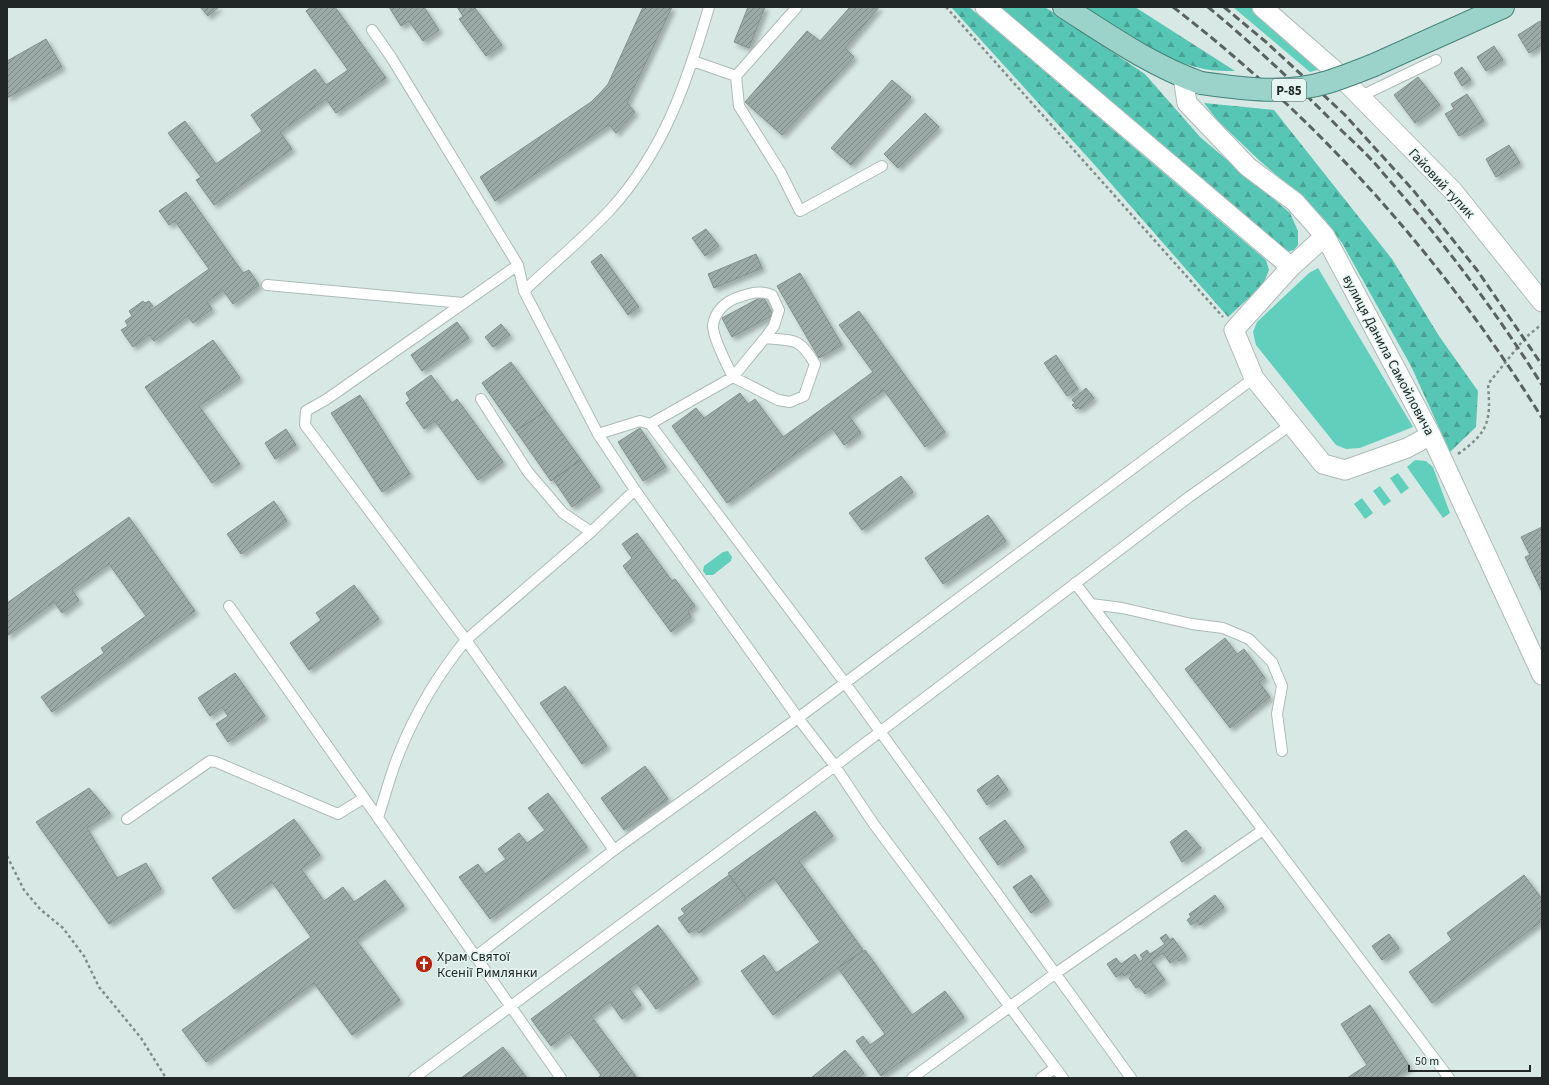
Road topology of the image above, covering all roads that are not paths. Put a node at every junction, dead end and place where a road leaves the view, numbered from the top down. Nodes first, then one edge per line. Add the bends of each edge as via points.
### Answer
1 (709, 7) edge
2 (797, 7) edge
3 (985, 7) edge
4 (1064, 7) edge
5 (1262, 7) edge
6 (1502, 7) edge
7 (372, 30) dead end
8 (1436, 60) dead end
9 (693, 62) junction
10 (736, 76) junction
11 (1192, 80) junction
12 (1359, 97) junction
13 (882, 166) dead end
14 (1325, 236) junction
15 (518, 265) junction
16 (1291, 267) junction
17 (267, 285) dead end
18 (524, 291) junction
19 (1542, 302) edge
20 (463, 303) junction
21 (765, 338) junction
22 (733, 377) junction
23 (1254, 378) junction
24 (481, 398) dead end
25 (650, 424) junction
26 (1292, 424) junction
27 (598, 434) junction
28 (1432, 435) junction
29 (635, 490) junction
30 (591, 532) junction
31 (1075, 583) junction
32 (1091, 604) junction
33 (229, 606) dead end
34 (466, 640) junction
35 (1542, 675) edge
36 (845, 683) junction
37 (798, 718) junction
38 (880, 732) junction
39 (1282, 751) dead end
40 (835, 766) junction
41 (364, 798) junction
42 (127, 818) dead end
43 (378, 818) junction
44 (1263, 830) junction
45 (614, 850) junction
46 (475, 957) junction
47 (1056, 973) junction
48 (510, 1007) junction
49 (1011, 1008) junction
50 (1055, 1068) junction
51 (414, 1078) edge
52 (561, 1078) edge
53 (912, 1078) edge
54 (1041, 1078) edge
55 (1062, 1078) edge
56 (1132, 1078) edge
57 (1449, 1078) edge

1 - 9 lane
2 - 10 lane
3 - 16 street
4 - 11 main road, Р-85 via 1139,54
5 - 12 street, Гайовий тупик via 1334,70
6 - 11 main road, Р-85, bridge via 1374,65 1328,82 1287,90 1246,90
7 - 15 lane
8 - 12 lane
9 - 10 lane
9 - 18 lane via 672,117 648,160 610,210
10 - 13 lane via 739,106 781,174 800,211
11 - 14 street, вулиця Данила Самойловича via 1187,103 1248,167 1295,202
12 - 19 street, Гайовий тупик via 1453,191
14 - 16 street
14 - 28 street, вулиця Данила Самойловича
15 - 18 lane
15 - 20 lane
16 - 23 street via 1234,330
17 - 20 lane
18 - 27 lane
20 - 34 lane via 306,411 305,425
21 - 22 lane
21 - 22 lane via 796,341 806,349 815,364 804,396 790,402 778,400
21 - 22 lane via 774,326 779,310 772,295 761,291 749,294 730,300 720,309 713,325
22 - 25 lane
23 - 26 street
23 - 36 lane
24 - 30 lane via 528,472 563,513
25 - 27 lane via 640,421
25 - 36 lane
26 - 28 street via 1323,464 1345,470 1408,448
26 - 31 lane
27 - 29 lane
28 - 35 street, вулиця Данила Самойловича
29 - 30 lane
29 - 37 lane
30 - 34 lane
31 - 32 lane
31 - 38 lane
32 - 39 lane via 1223,628 1249,639 1272,662 1282,686 1277,714
32 - 44 lane
33 - 41 lane
34 - 43 lane via 424,702 400,751
34 - 45 lane
36 - 37 lane
36 - 38 lane
37 - 40 lane
37 - 45 lane
38 - 40 lane
38 - 47 lane
40 - 48 lane
40 - 49 lane via 873,823
41 - 42 lane via 338,814 210,761
41 - 43 lane
43 - 46 lane
44 - 47 lane
44 - 57 lane
45 - 46 lane
46 - 48 lane
47 - 49 lane
47 - 56 lane
48 - 51 lane
48 - 52 lane
49 - 50 lane
49 - 53 lane
50 - 54 lane
50 - 55 lane

